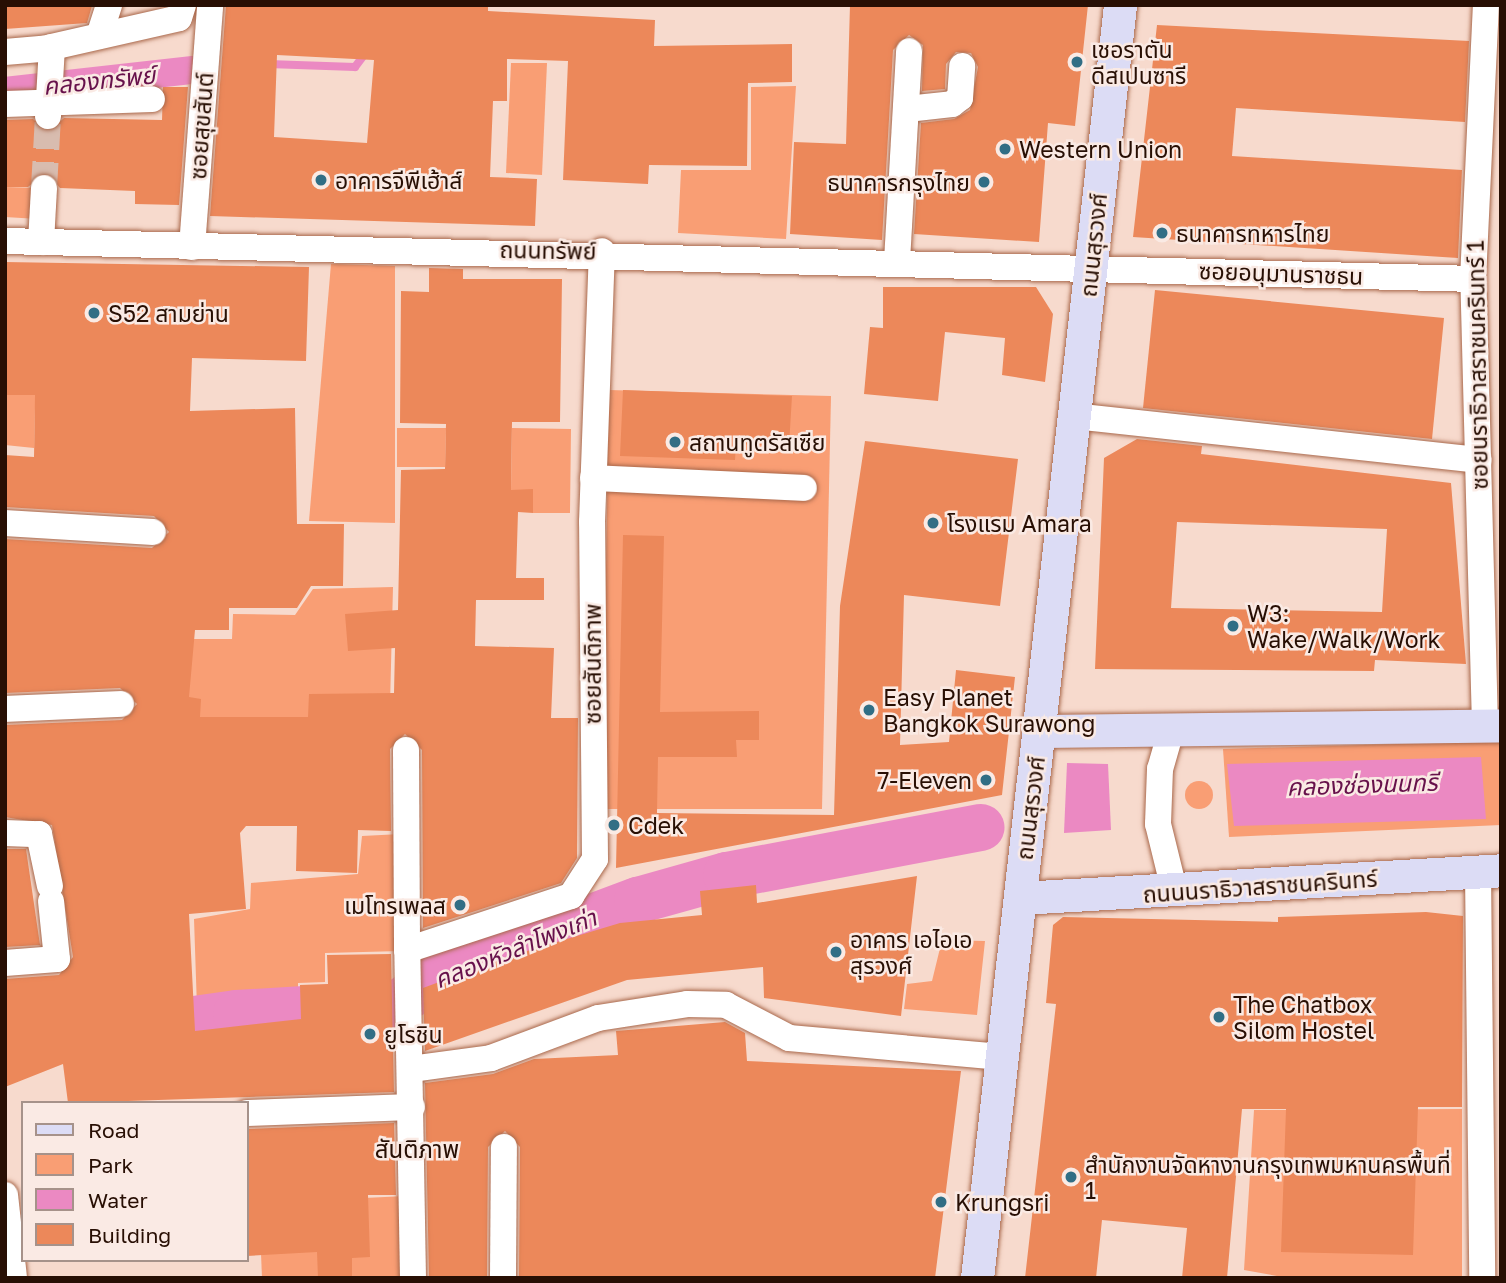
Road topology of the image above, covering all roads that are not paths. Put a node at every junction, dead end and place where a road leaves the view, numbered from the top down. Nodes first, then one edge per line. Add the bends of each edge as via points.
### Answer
1 (109, 5) edge
2 (183, 5) edge
3 (210, 5) edge
4 (1120, 5) edge
5 (1486, 5) edge
6 (99, 36) junction
7 (909, 51) dead end
8 (5, 52) edge
9 (52, 58) junction
10 (962, 66) dead end
11 (152, 99) dead end
12 (5, 104) edge
13 (49, 106) junction
14 (907, 109) junction
15 (44, 188) tunnel mouth
16 (5, 241) edge
17 (41, 242) junction
18 (192, 247) junction
19 (602, 251) junction
20 (897, 261) junction
21 (1090, 268) junction
22 (1472, 279) junction
23 (1074, 416) junction
24 (1479, 460) junction
25 (593, 478) junction
26 (804, 488) dead end
27 (5, 523) edge
28 (153, 531) dead end
29 (1491, 624) edge
30 (121, 704) dead end
31 (5, 709) edge
32 (1493, 725) edge
33 (1040, 731) junction
34 (1171, 731) junction
35 (406, 750) dead end
36 (5, 833) edge
37 (1490, 871) edge
38 (1175, 893) junction
39 (1020, 898) junction
40 (407, 959) junction
41 (5, 963) edge
42 (1001, 1057) junction
43 (411, 1069) junction
44 (412, 1107) junction
45 (248, 1113) edge
46 (504, 1147) dead end
47 (5, 1195) edge
48 (14, 1278) edge
49 (413, 1278) edge
50 (503, 1278) edge
51 (977, 1278) edge
52 (1482, 1278) edge

1 - 6 street
2 - 6 street via 178,18
3 - 18 street, ซอยสุขสันต์
4 - 21 main road, ถนนสุรวงศ์
5 - 22 street, ซอยนราธิวาสราชนครินทร์ 1
6 - 9 street
7 - 14 street
8 - 9 street
9 - 13 street
10 - 14 street via 960,98 952,104
11 - 13 street
12 - 13 street
14 - 20 street
15 - 17 street
16 - 17 street, ถนนทรัพย์
17 - 18 street, ถนนทรัพย์
18 - 19 street, ถนนทรัพย์
19 - 20 street, ถนนทรัพย์
19 - 25 street, ซอยสันติภาพ
20 - 21 street, ถนนทรัพย์
21 - 22 street, ซอยอนุมานราชธน
21 - 23 main road, ถนนสุรวงศ์
22 - 24 street, ซอยนราธิวาสราชนครินทร์ 1
23 - 24 street
23 - 33 main road, ถนนสุรวงศ์
24 - 29 street, ซอยนราธิวาสราชนครินทร์ 1
25 - 26 street
25 - 40 street, ซอยสันติภาพ via 595,859 570,896
27 - 28 street
29 - 32 street, ซอยนราธิวาสราชนครินทร์ 1
30 - 31 street
32 - 34 main road
33 - 34 main road
33 - 39 main road, ถนนสุรวงศ์
34 - 38 street via 1160,769 1158,824
35 - 40 street
36 - 41 street via 39,834 57,959
37 - 38 main road, ถนนนราธิวาสราชนครินทร์
37 - 52 street
38 - 39 main road, ถนนนราธิวาสราชนครินทร์
39 - 42 main road, ถนนสุรวงศ์
40 - 43 street
42 - 43 street via 789,1038 736,1009 687,1004 598,1018 491,1058
42 - 51 main road, ถนนสุรวงศ์
43 - 44 street
44 - 45 street
44 - 49 street
46 - 50 street
47 - 48 street

